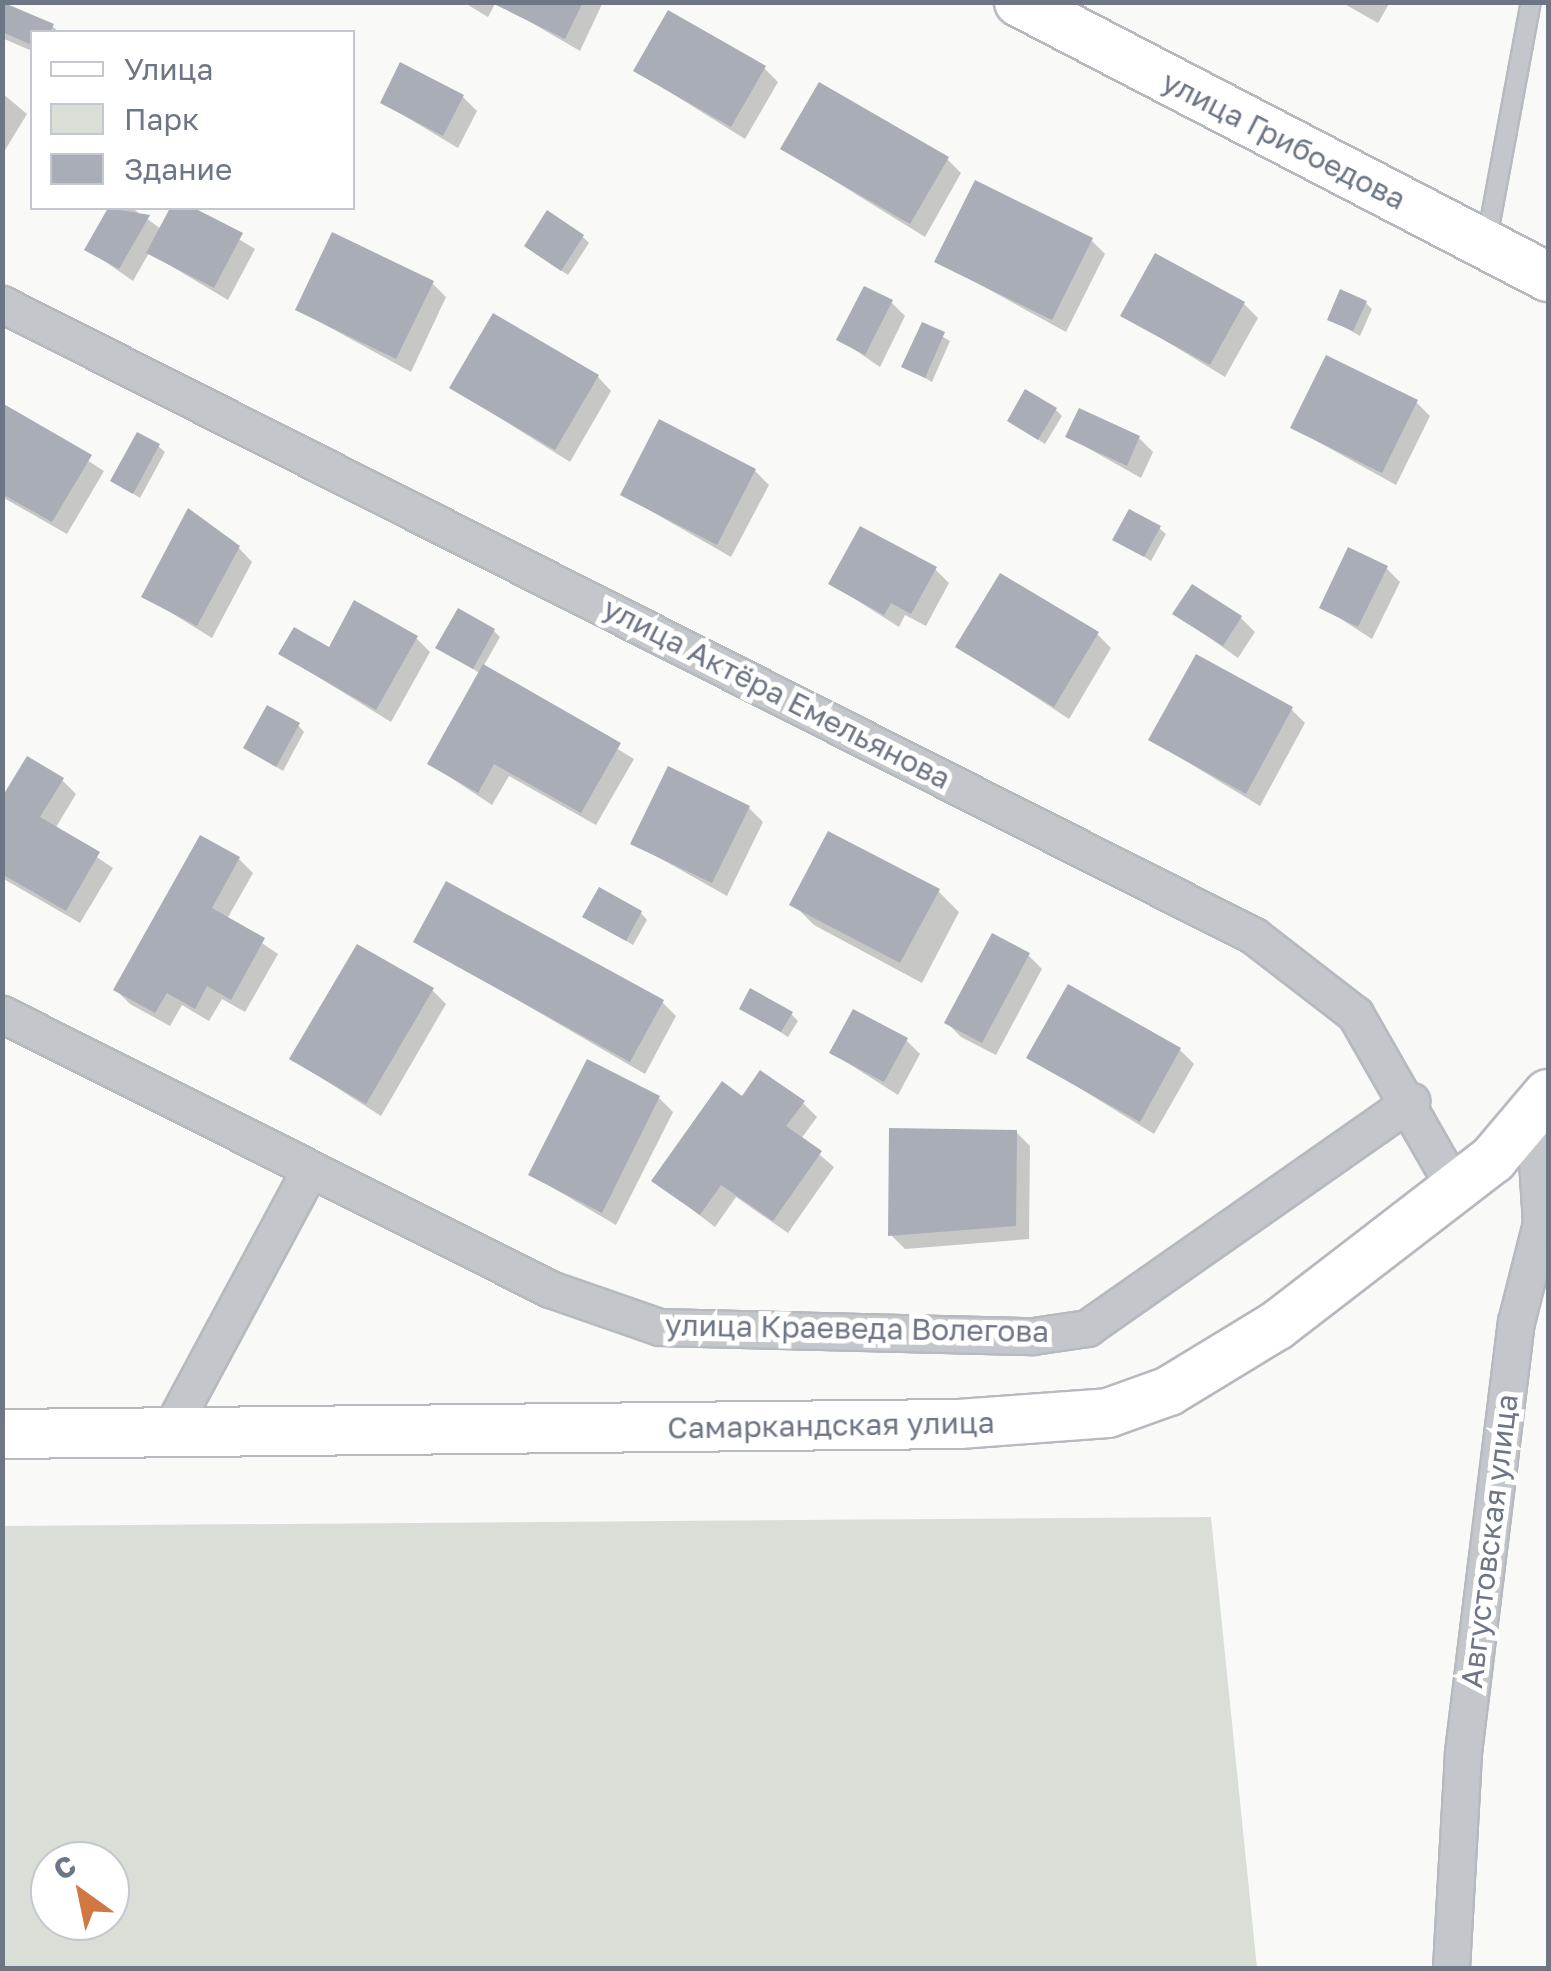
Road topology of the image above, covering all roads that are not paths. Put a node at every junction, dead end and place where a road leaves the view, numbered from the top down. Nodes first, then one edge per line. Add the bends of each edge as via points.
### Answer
1 (1019, 2) edge
2 (1531, 2) edge
3 (1486, 244) junction
4 (1548, 276) edge
5 (2, 304) edge
6 (2, 1014) edge
7 (1411, 1101) junction
8 (1541, 1105) edge
9 (310, 1169) junction
10 (1456, 1190) junction
11 (1544, 1221) edge
12 (168, 1432) junction
13 (2, 1434) edge
14 (1451, 1968) edge

1 - 3 street, улица Грибоедова
2 - 3 lane
3 - 4 street, улица Грибоедова
5 - 7 street, улица Актёра Емельянова via 1254,936 1355,1014
6 - 9 street, улица Краеведа Волегова
7 - 9 street, улица Краеведа Волегова via 1086,1328 1033,1336 659,1327 550,1289
7 - 10 street, улица Актёра Емельянова
8 - 10 street, Самаркандская улица
8 - 11 street, Августовская улица
9 - 12 street
10 - 12 street, Самаркандская улица via 1225,1361 1108,1412 975,1424
11 - 14 street, Августовская улица via 1516,1322 1465,1732
12 - 13 street, Самаркандская улица

